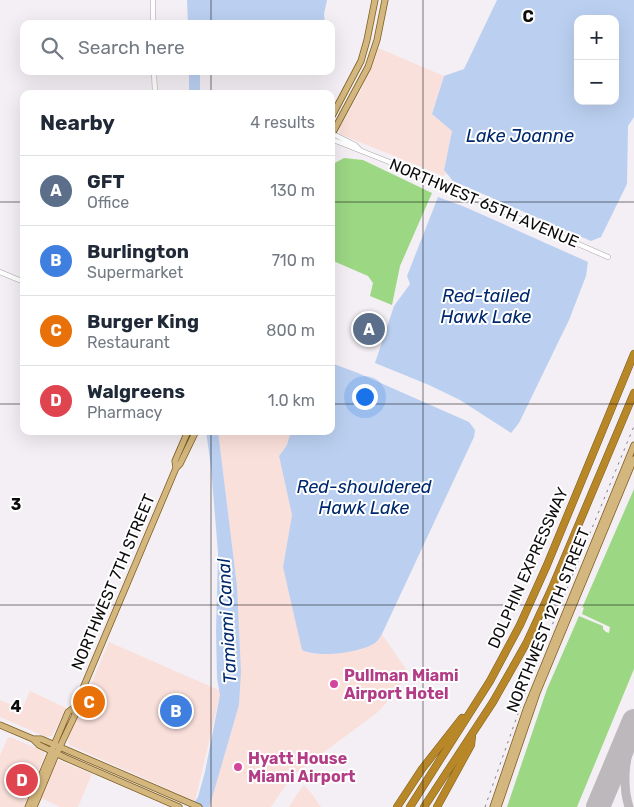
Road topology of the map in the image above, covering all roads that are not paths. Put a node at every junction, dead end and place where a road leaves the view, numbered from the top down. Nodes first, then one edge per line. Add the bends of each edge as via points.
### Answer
1 (153, 0) edge
2 (375, 0) edge
3 (385, 0) edge
4 (153, 20) edge
5 (154, 75) edge
6 (155, 90) edge
7 (335, 111) edge
8 (335, 130) edge
9 (335, 137) edge
10 (608, 257) dead end
11 (0, 272) edge
12 (20, 280) edge
13 (634, 354) edge
14 (634, 393) edge
15 (184, 435) edge
16 (186, 435) edge
17 (187, 435) edge
18 (194, 435) edge
19 (183, 442) junction
20 (634, 445) edge
21 (184, 456) junction
22 (634, 459) edge
23 (176, 468) junction
24 (477, 701) junction
25 (0, 725) edge
26 (472, 734) junction
27 (55, 749) junction
28 (146, 784) junction
29 (128, 785) junction
30 (162, 791) junction
31 (144, 792) junction
32 (196, 806) edge
33 (28, 807) edge
34 (34, 807) edge
35 (179, 807) edge
36 (397, 807) edge
37 (410, 807) edge
38 (424, 807) edge
39 (437, 807) edge
40 (493, 807) edge
41 (498, 807) edge

1 - 4 street
2 - 7 main road via 363,54
3 - 8 main road via 368,67
5 - 6 street
9 - 10 street, NORTHWEST 65TH AVENUE
11 - 12 street
13 - 24 highway, DOLPHIN EXPRESSWAY via 532,600
14 - 26 highway, DOLPHIN EXPRESSWAY via 543,608
15 - 19 street
16 - 19 main road, NORTHWEST 7TH STREET
17 - 21 main road
18 - 21 main road, NORTHWEST 7TH STREET
19 - 23 main road, NORTHWEST 7TH STREET via 175,461
20 - 40 main road, NORTHWEST 12TH STREET via 530,698
21 - 23 main road, NORTHWEST 7TH STREET
22 - 41 main road, NORTHWEST 12TH STREET via 537,693
23 - 27 main road, NORTHWEST 7TH STREET via 75,707 68,712
24 - 36 highway via 438,747
24 - 37 highway, DOLPHIN EXPRESSWAY
25 - 27 main road via 33,739 39,745
26 - 38 highway, DOLPHIN EXPRESSWAY
26 - 39 highway via 471,745
27 - 28 main road
27 - 29 main road
27 - 33 main road, NORTHWEST 7TH STREET
27 - 34 main road, NORTHWEST 7TH STREET
28 - 29 main road
28 - 30 main road
29 - 31 main road
30 - 31 main road via 150,789
30 - 32 main road
31 - 35 main road

